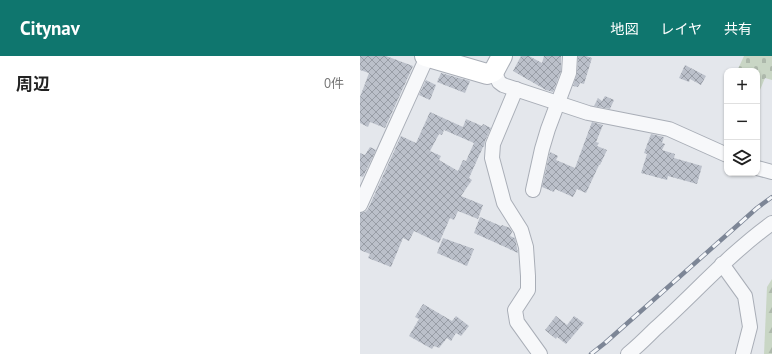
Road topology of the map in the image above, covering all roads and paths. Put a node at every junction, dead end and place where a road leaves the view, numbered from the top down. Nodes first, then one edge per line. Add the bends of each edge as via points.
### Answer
1 (426, 56) edge
2 (570, 56) edge
3 (498, 64) edge
4 (516, 88) junction
5 (558, 102) junction
6 (724, 154) edge
7 (760, 169) edge
8 (772, 172) edge
9 (534, 190) dead end
10 (360, 205) edge
11 (772, 223) edge
12 (722, 264) junction
13 (540, 354) edge
14 (628, 354) edge
15 (743, 354) edge

1 - 3 street via 487,74
1 - 10 street
2 - 5 street via 569,73
3 - 4 street via 499,82
4 - 5 street
4 - 13 street via 493,144 492,158 504,203 521,230 526,248 528,290 515,310 517,322
5 - 6 street via 588,113 669,130
5 - 9 street via 542,149
7 - 8 street
11 - 12 street
12 - 14 street
12 - 15 street via 745,296 750,327

